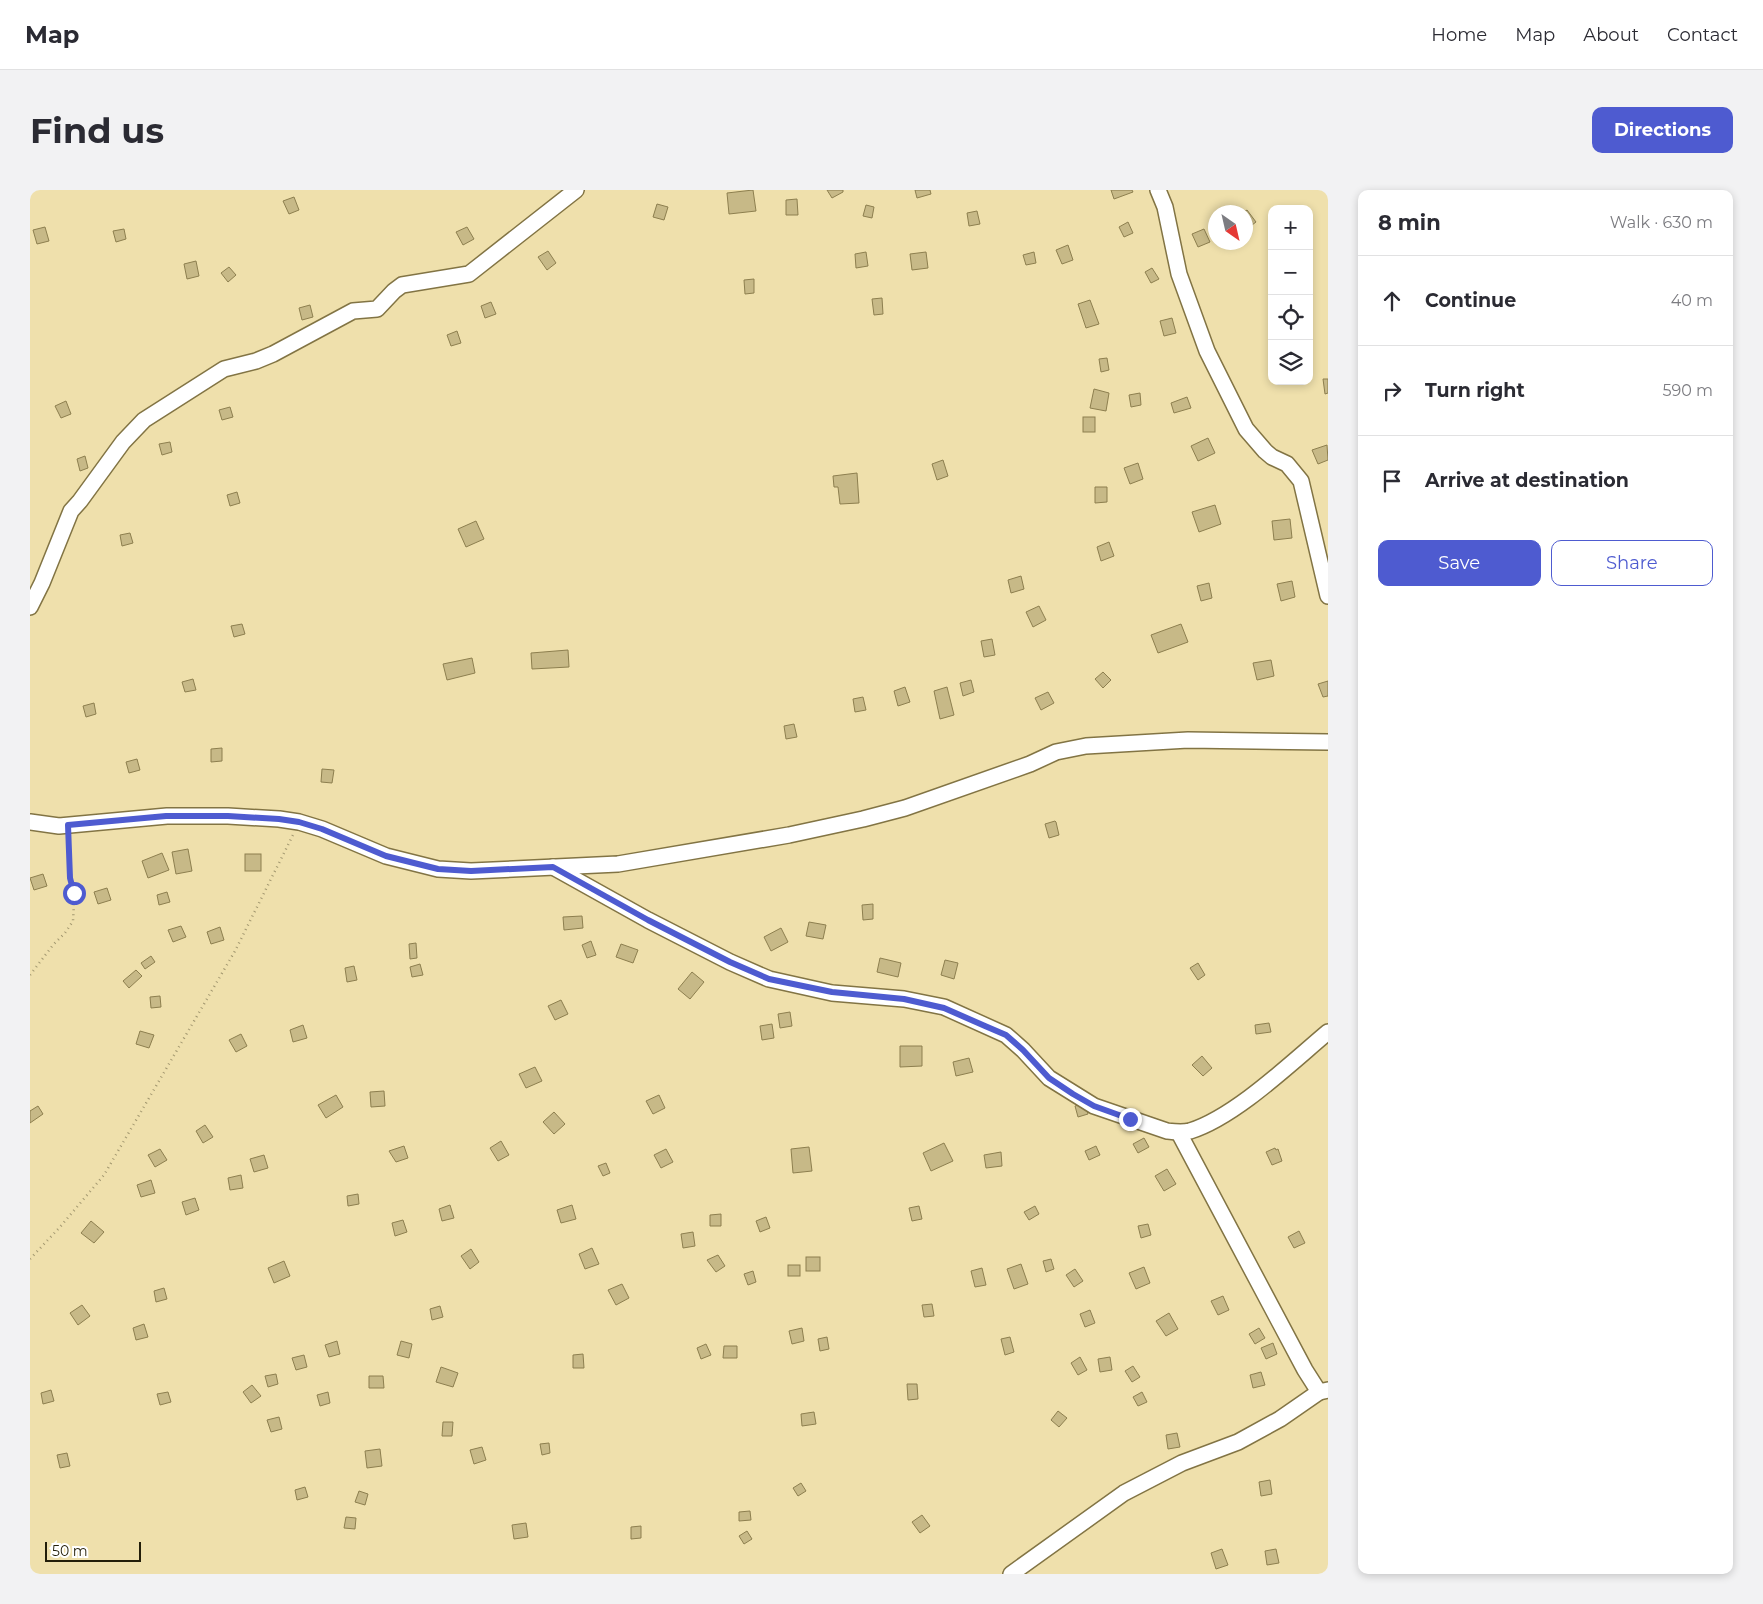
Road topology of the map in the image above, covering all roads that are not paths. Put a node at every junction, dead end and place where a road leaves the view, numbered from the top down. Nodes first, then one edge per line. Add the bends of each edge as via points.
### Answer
1 (576, 190) edge
2 (1158, 190) edge
3 (1328, 596) edge
4 (30, 608) edge
5 (1328, 742) edge
6 (30, 822) edge
7 (553, 867) junction
8 (1328, 1032) edge
9 (1180, 1133) junction
10 (1323, 1391) edge
11 (1011, 1574) edge

1 - 4 street via 469,274 402,285 377,309 353,311 273,354 224,368 144,420 123,442 71,511
2 - 3 street via 1165,207 1179,274 1207,351 1246,429 1272,457 1288,464 1301,481
5 - 7 street via 1188,740 1086,746 1056,752 905,808 863,819 618,864
6 - 7 street via 68,825 166,816 228,816 299,822 386,856 438,869 471,871
7 - 9 street via 648,920 769,979 832,992 904,999 944,1008 1006,1035 1049,1078 1094,1106
8 - 9 street via 1230,1111
9 - 10 street via 1295,1352
10 - 11 street via 1238,1442 1182,1463 1124,1493

